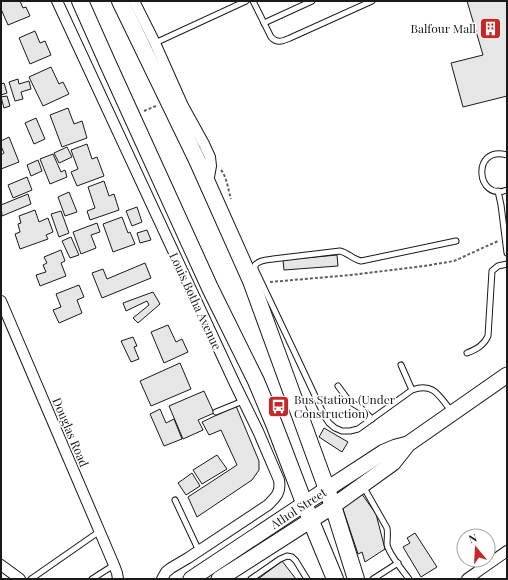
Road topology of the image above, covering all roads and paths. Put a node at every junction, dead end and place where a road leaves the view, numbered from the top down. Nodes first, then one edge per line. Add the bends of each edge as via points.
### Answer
1 (57, 1) edge
2 (80, 1) edge
3 (246, 1) edge
4 (253, 1) edge
5 (312, 1) edge
6 (372, 1) edge
7 (133, 2) edge
8 (264, 23) junction
9 (155, 43) junction
10 (168, 100) junction
11 (132, 117) junction
12 (507, 155) edge
13 (208, 185) junction
14 (507, 190) edge
15 (498, 192) junction
16 (505, 238) junction
17 (456, 240) dead end
18 (507, 253) edge
19 (507, 264) edge
20 (261, 283) junction
21 (1, 301) edge
22 (467, 354) dead end
23 (401, 365) dead end
24 (507, 374) edge
25 (338, 386) dead end
26 (412, 390) junction
27 (243, 401) junction
28 (216, 412) dead end
29 (452, 412) junction
30 (372, 419) junction
31 (274, 424) junction
32 (258, 431) junction
33 (408, 444) junction
34 (362, 485) junction
35 (327, 489) junction
36 (175, 500) dead end
37 (304, 504) junction
38 (333, 506) junction
39 (311, 521) junction
40 (100, 531) junction
41 (199, 550) junction
42 (507, 551) edge
43 (180, 563) junction
44 (398, 563) junction
45 (1, 565) edge
46 (118, 574) edge
47 (20, 579) edge
48 (31, 579) edge
49 (92, 579) edge
50 (162, 579) edge
51 (170, 579) edge
52 (191, 579) edge
53 (219, 579) edge
54 (251, 579) edge
55 (307, 579) edge
56 (334, 579) edge
57 (356, 579) edge
58 (373, 579) edge
59 (409, 579) edge
60 (467, 579) edge

1 - 27 street, Louis Botha Avenue
2 - 11 main road, Louis Botha Avenue
3 - 9 lane
4 - 8 lane
5 - 8 lane
6 - 8 lane via 280,41 271,38
7 - 9 street
7 - 10 main road
9 - 13 street via 183,106 210,157
10 - 11 path
10 - 13 main road
11 - 31 main road, Louis Botha Avenue
12 - 15 lane via 500,154 488,158 481,168 486,186
13 - 35 main road via 251,281
14 - 15 lane
15 - 16 lane
16 - 18 lane
16 - 20 path via 454,261 359,274
17 - 20 lane via 361,261 340,251 263,260 255,265
19 - 22 lane via 492,271 486,342
20 - 30 lane via 329,423 342,431 350,431
21 - 40 street, Douglas Road
23 - 26 lane
24 - 29 main road, Athol Street
25 - 30 lane via 349,401
26 - 29 lane via 420,387 434,390
26 - 30 lane
27 - 28 lane
27 - 32 street, Louis Botha Avenue
29 - 33 main road, Athol Street
31 - 32 street
31 - 37 main road, Louis Botha Avenue
32 - 41 street, Louis Botha Avenue via 279,480 278,492 268,505
33 - 34 main road, Athol Street via 394,463
33 - 35 main road, Athol Street via 384,452
34 - 38 main road, Athol Street
34 - 44 lane via 387,528 387,544
35 - 37 main road, Athol Street
35 - 38 main road
36 - 41 lane
37 - 39 main road, Louis Botha Avenue
37 - 52 main road, Athol Street
38 - 39 main road, Athol Street
38 - 57 main road
39 - 53 main road, Athol Street
39 - 56 main road, Louis Botha Avenue
40 - 46 street, Douglas Road
40 - 48 lane
41 - 43 street, Louis Botha Avenue
42 - 60 street
43 - 50 street, Louis Botha Avenue via 166,572
43 - 51 street, Louis Botha Avenue
44 - 58 lane
44 - 59 lane
45 - 47 street
46 - 49 lane
54 - 55 lane via 287,556 296,561

